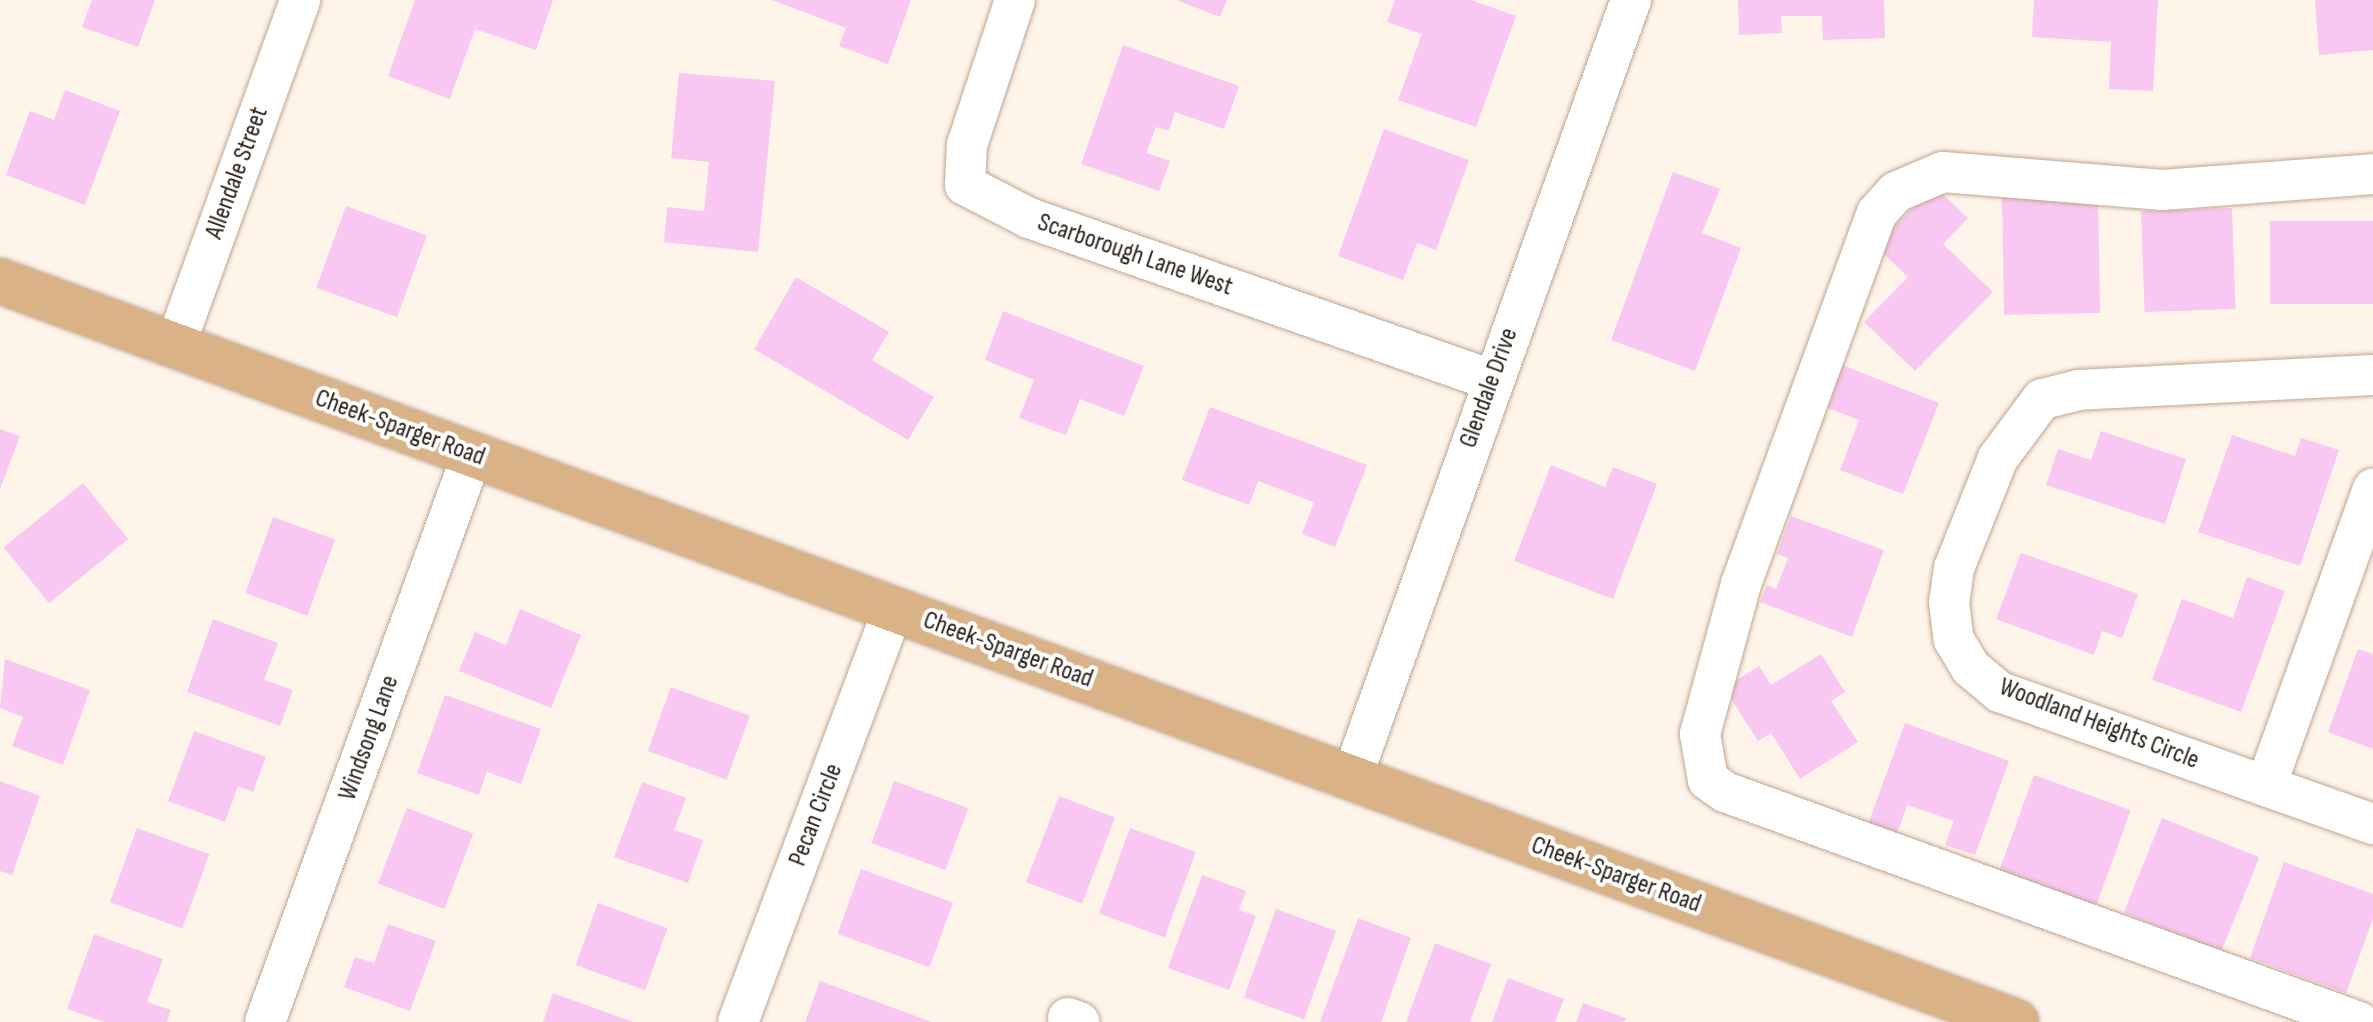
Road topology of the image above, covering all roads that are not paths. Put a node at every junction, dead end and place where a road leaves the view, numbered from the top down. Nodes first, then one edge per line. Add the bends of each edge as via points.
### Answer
1 (300, 0) edge
2 (1015, 0) edge
3 (1631, 0) edge
4 (2373, 174) edge
5 (0, 281) edge
6 (175, 346) junction
7 (2373, 375) edge
8 (1491, 380) junction
9 (472, 455) junction
10 (2373, 489) edge
11 (894, 608) junction
12 (1352, 777) junction
13 (2266, 786) junction
14 (2373, 824) edge
15 (1968, 1014) edge
16 (265, 1022) edge
17 (738, 1022) edge
18 (2015, 1022) edge
19 (2359, 1022) edge

1 - 6 street, Allendale Street
2 - 8 street, Scarborough Lane West via 967,145 965,185 1029,218
3 - 8 street, Glendale Drive
4 - 19 street via 2162,190 1943,172 1896,192 1877,213 1741,584 1700,734 1708,780 1725,792
5 - 6 main road, Cheek-Sparger Road
6 - 9 main road, Cheek-Sparger Road
7 - 13 street, Woodland Heights Circle via 2079,390 2042,399 1998,458 1954,568 1954,640 1971,668 2000,692
8 - 12 street, Glendale Drive
9 - 11 main road, Cheek-Sparger Road
9 - 16 street, Windsong Lane
10 - 13 street
11 - 12 main road, Cheek-Sparger Road
11 - 17 street, Pecan Circle
12 - 15 main road, Cheek-Sparger Road
13 - 14 street, Woodland Heights Circle
15 - 18 main road, Cheek-Sparger Road

